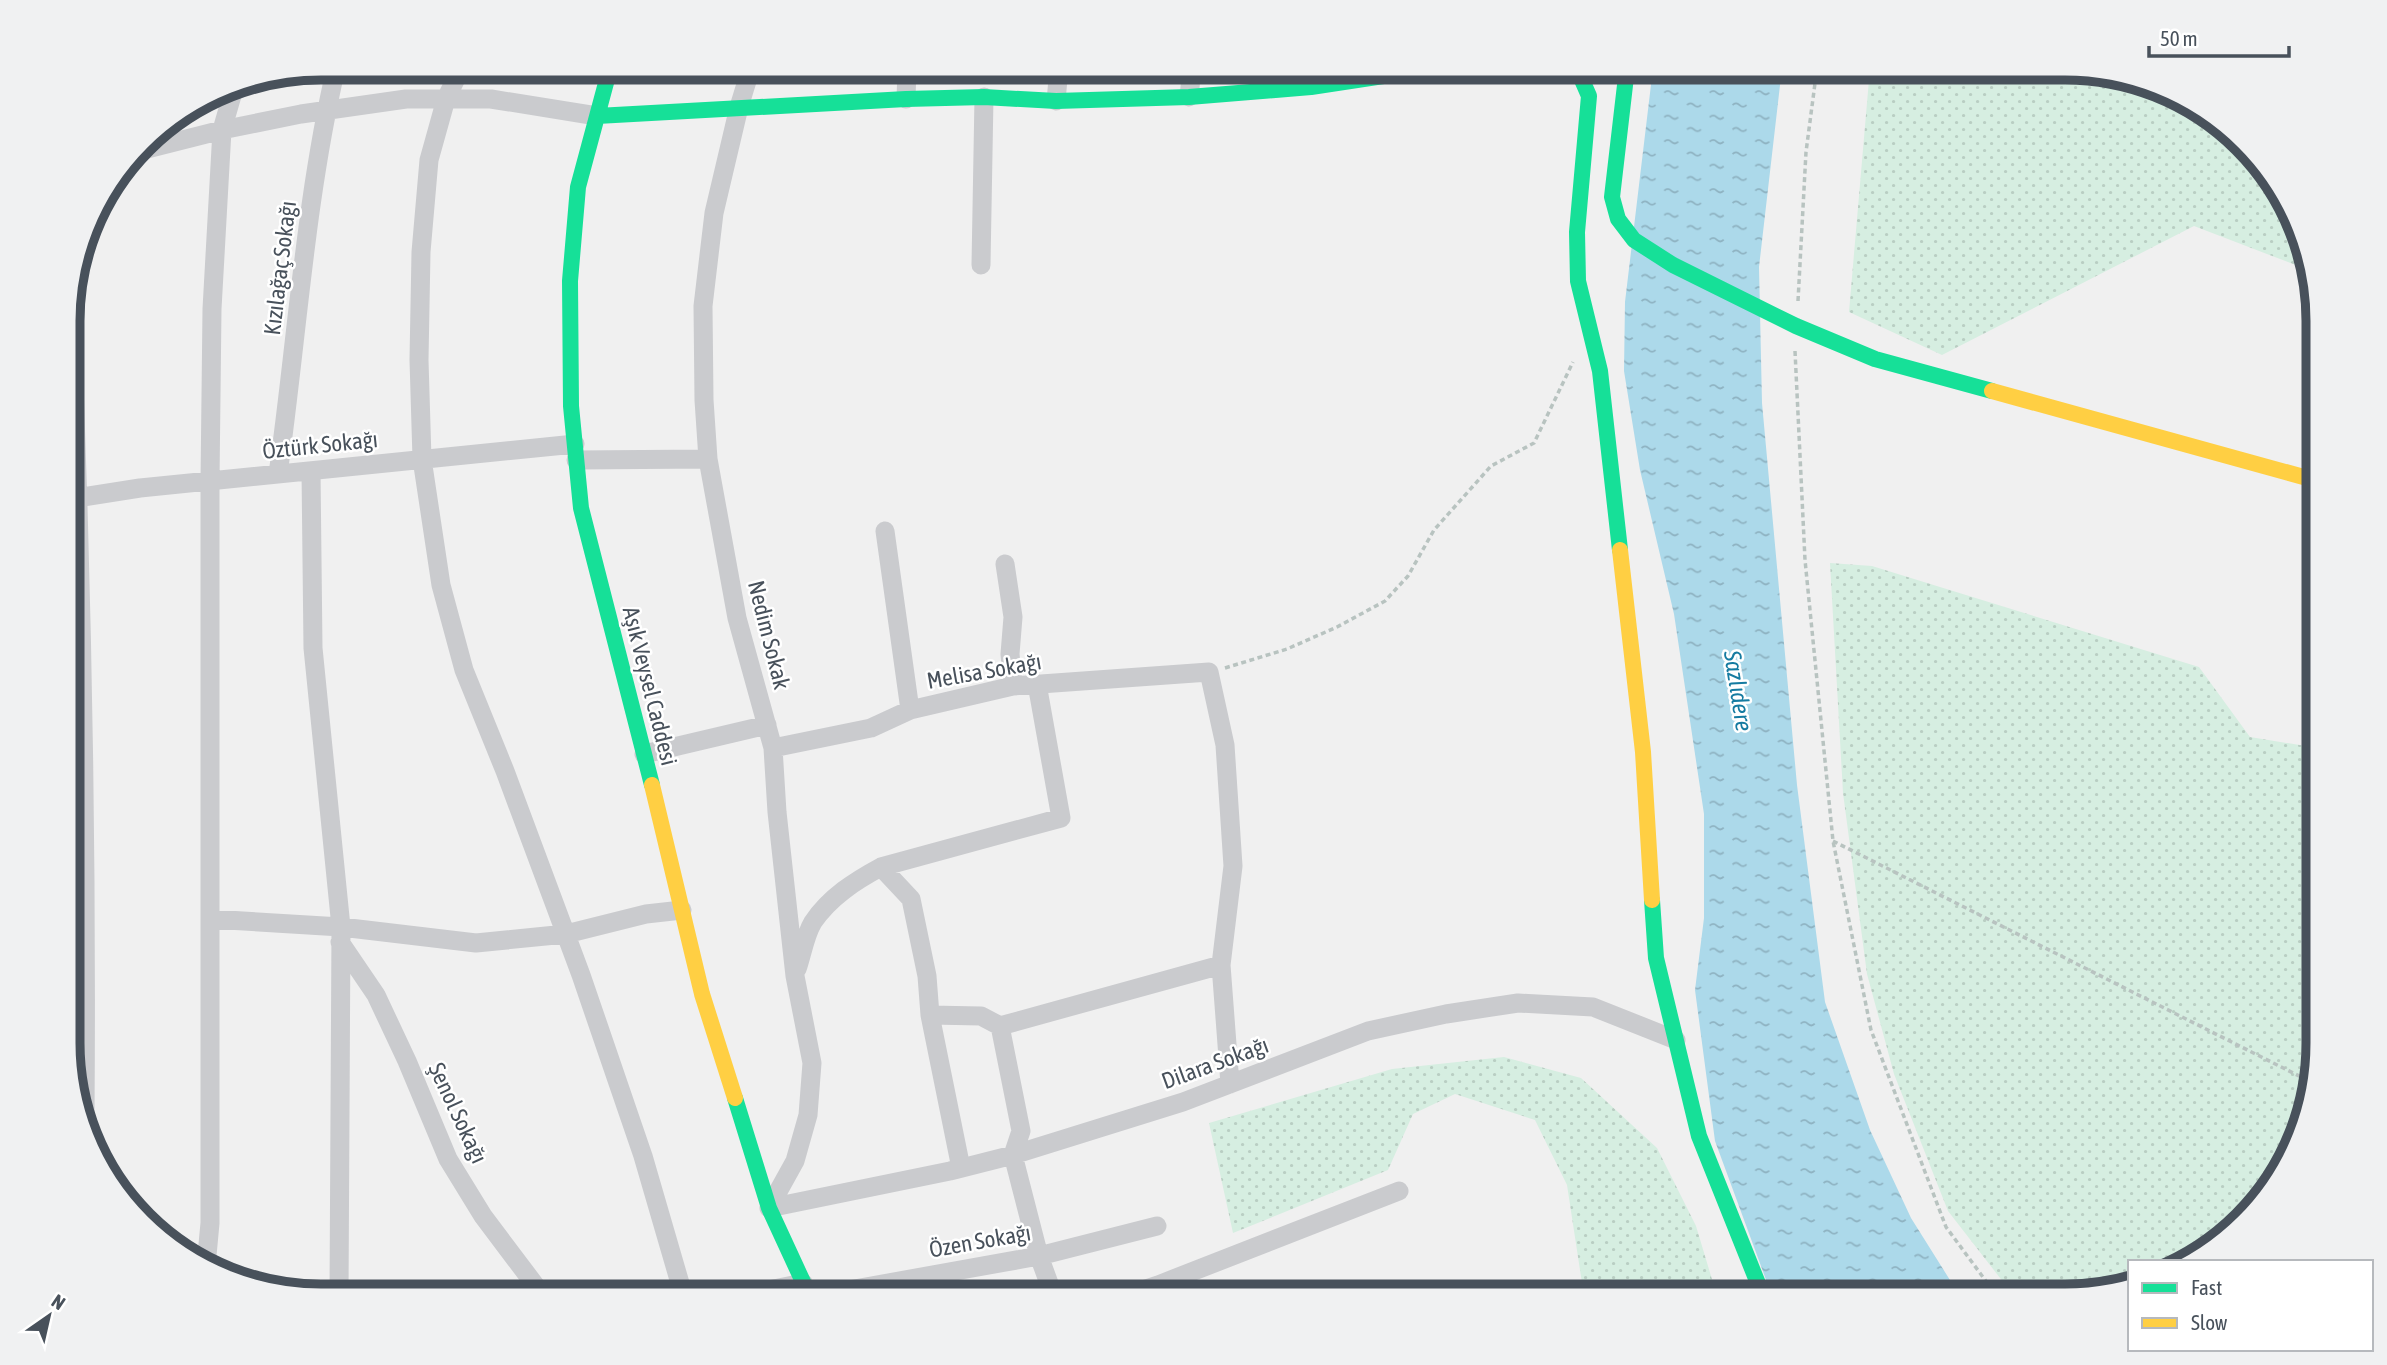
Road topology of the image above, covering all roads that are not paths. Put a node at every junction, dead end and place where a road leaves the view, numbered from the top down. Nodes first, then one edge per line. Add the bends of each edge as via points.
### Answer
1 (333, 80) edge
2 (455, 80) edge
3 (607, 80) edge
4 (747, 80) edge
5 (907, 80) edge
6 (1058, 80) edge
7 (1191, 80) edge
8 (1299, 80) edge
9 (1582, 80) edge
10 (1626, 80) edge
11 (984, 97) junction
12 (1189, 97) junction
13 (231, 98) edge
14 (446, 99) junction
15 (906, 99) junction
16 (1056, 101) junction
17 (739, 107) junction
18 (326, 110) junction
19 (597, 116) junction
20 (222, 130) junction
21 (156, 147) edge
22 (981, 265) dead end
23 (575, 452) junction
24 (422, 459) junction
25 (708, 459) junction
26 (311, 471) junction
27 (278, 474) junction
28 (2306, 478) edge
29 (210, 481) junction
30 (80, 497) edge
31 (885, 531) dead end
32 (1005, 564) dead end
33 (1037, 684) junction
34 (1013, 686) junction
35 (910, 710) junction
36 (80, 720) edge
37 (767, 725) junction
38 (773, 748) junction
39 (644, 754) junction
40 (881, 867) junction
41 (682, 911) junction
42 (210, 919) junction
43 (566, 934) junction
44 (341, 935) junction
45 (1221, 965) junction
46 (795, 976) junction
47 (930, 1015) junction
48 (1000, 1026) junction
49 (1675, 1040) junction
50 (1230, 1084) junction
51 (85, 1092) edge
52 (1013, 1155) junction
53 (961, 1168) junction
54 (1399, 1191) dead end
55 (769, 1208) junction
56 (1157, 1226) dead end
57 (207, 1255) edge
58 (1039, 1256) junction
59 (340, 1284) edge
60 (534, 1284) edge
61 (680, 1284) edge
62 (803, 1284) edge
63 (847, 1284) edge
64 (1049, 1284) edge
65 (1161, 1284) edge
66 (1758, 1284) edge

1 - 18 street, Kızılağaç Sokağı
2 - 14 street
3 - 19 street, Aşık Veysel Caddesi
4 - 17 street, Nedim Sokak
5 - 15 street
6 - 16 street
7 - 12 street
8 - 12 street
9 - 49 street via 1589,96 1577,281 1600,371 1643,752 1656,958
10 - 28 street via 1612,197 1618,219 1634,240 1681,269 1875,359
11 - 15 street
11 - 16 street
11 - 22 street
12 - 16 street
13 - 20 street
14 - 18 street via 406,99
14 - 19 street via 491,99
14 - 24 street via 429,160 421,253
15 - 17 street
17 - 19 street
17 - 25 street, Nedim Sokak via 714,213 703,306
18 - 20 street
18 - 27 street, Kızılağaç Sokağı
19 - 23 street, Aşık Veysel Caddesi via 579,187 570,281
20 - 21 street
20 - 29 street via 212,309
23 - 24 street, Öztürk Sokağı
23 - 25 street, Öztürk Sokağı
23 - 39 street, Aşık Veysel Caddesi via 582,508
24 - 26 street, Öztürk Sokağı
24 - 43 street via 441,585 464,670
25 - 37 street, Nedim Sokak via 737,618
26 - 27 street, Öztürk Sokağı
26 - 44 street via 313,648
27 - 29 street, Öztürk Sokağı
29 - 30 street, Öztürk Sokağı
29 - 42 street
31 - 35 street
32 - 34 street via 1013,617
33 - 34 street, Melisa Sokağı
33 - 40 street via 1061,818
33 - 45 street, Melisa Sokağı via 1209,672 1225,745 1233,866
34 - 35 street, Melisa Sokağı
35 - 38 street, Melisa Sokağı via 871,728
36 - 51 street
37 - 38 street, Nedim Sokak
37 - 39 street
38 - 46 street, Nedim Sokak
39 - 41 street, Aşık Veysel Caddesi
40 - 46 street via 837,895 812,923
40 - 47 street via 911,899
41 - 43 street via 646,914
41 - 55 street, Aşık Veysel Caddesi via 702,994
42 - 44 street
42 - 57 street
43 - 44 street via 475,943
43 - 61 street via 643,1156
44 - 59 street
44 - 60 street, Şenol Sokağı via 376,995 448,1159 483,1216
45 - 48 street
45 - 50 street
46 - 55 street, Nedim Sokak via 812,1063 808,1115 795,1161
47 - 48 street via 981,1016
47 - 53 street
48 - 52 street via 1021,1131
49 - 50 street, Dilara Sokağı via 1593,1007 1518,1003 1368,1031
49 - 66 street via 1699,1136
50 - 52 street, Dilara Sokağı
52 - 53 street, Dilara Sokağı
52 - 58 street
53 - 55 street, Dilara Sokağı
54 - 65 street
55 - 62 street, Aşık Veysel Caddesi
56 - 58 street, Özen Sokağı
58 - 63 street, Özen Sokağı
58 - 64 street

